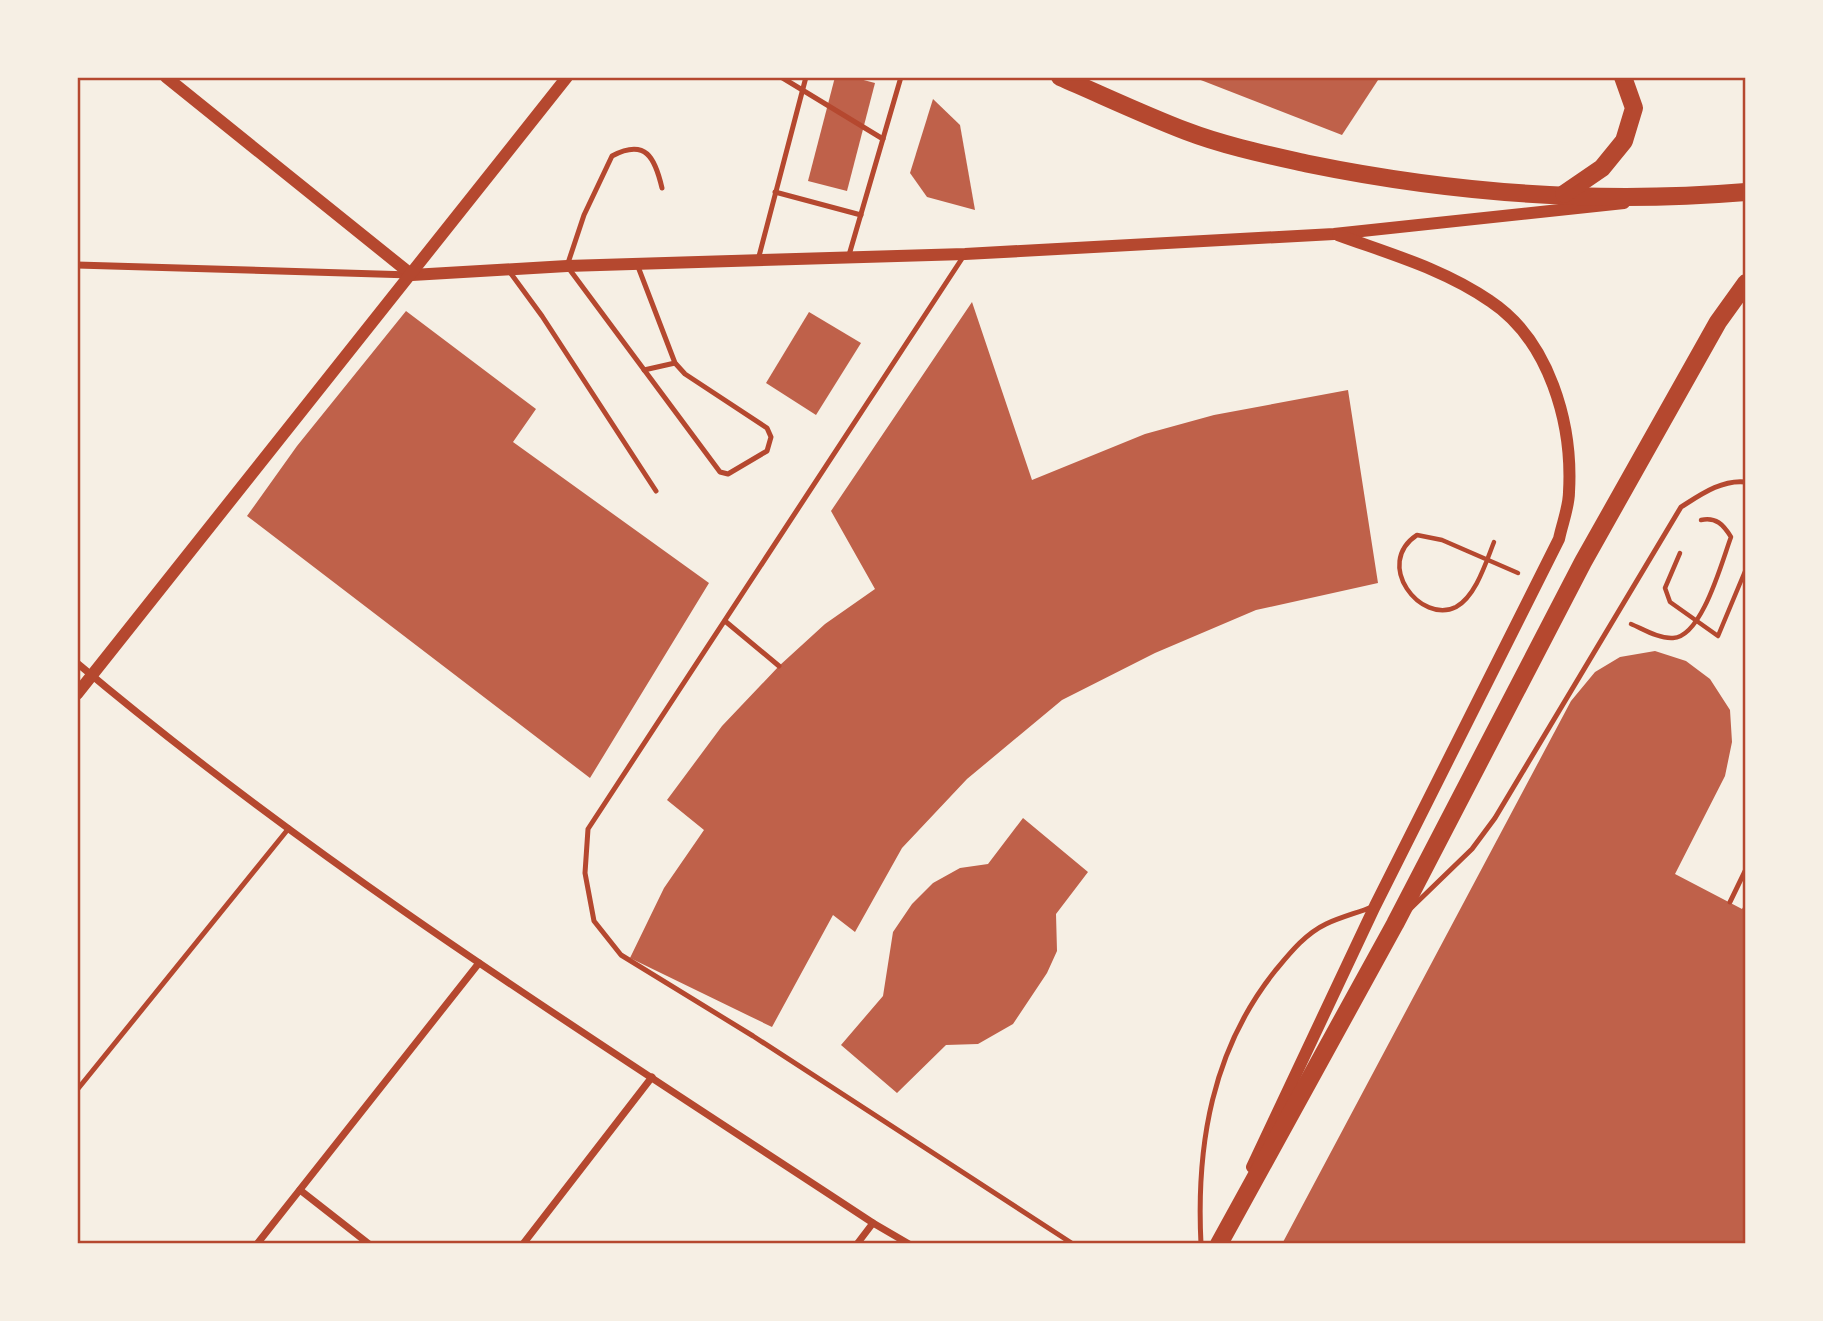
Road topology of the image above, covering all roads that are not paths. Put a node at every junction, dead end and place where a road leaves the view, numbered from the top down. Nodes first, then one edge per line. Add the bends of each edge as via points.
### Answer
1 (166, 77) edge
2 (567, 77) edge
3 (781, 77) edge
4 (806, 77) edge
5 (901, 77) edge
6 (1060, 77) edge
7 (1623, 77) edge
8 (802, 89) junction
9 (883, 139) junction
10 (662, 188) dead end
11 (775, 192) junction
12 (1746, 192) edge
13 (1564, 194) junction
14 (1687, 197) junction
15 (861, 215) junction
16 (1334, 234) junction
17 (965, 254) junction
18 (849, 255) junction
19 (758, 260) junction
20 (636, 264) junction
21 (77, 265) edge
22 (567, 266) junction
23 (509, 271) junction
24 (412, 275) junction
25 (1746, 283) edge
26 (675, 363) junction
27 (644, 370) junction
28 (1746, 482) edge
29 (656, 491) dead end
30 (725, 621) junction
31 (77, 663) edge
32 (779, 666) dead end
33 (92, 676) junction
34 (77, 694) edge
35 (289, 828) junction
36 (1746, 869) edge
37 (1730, 902) dead end
38 (1375, 906) junction
39 (1395, 924) junction
40 (479, 963) junction
41 (652, 1077) junction
42 (77, 1090) edge
43 (300, 1190) junction
44 (873, 1223) junction
45 (257, 1244) edge
46 (369, 1244) edge
47 (523, 1244) edge
48 (857, 1244) edge
49 (909, 1244) edge
50 (1073, 1244) edge
51 (1201, 1244) edge
52 (1218, 1244) edge

1 - 24 street
2 - 24 street
3 - 8 lane
4 - 8 lane
5 - 9 lane
6 - 13 main road via 1188,132 1274,156 1379,178
7 - 13 main road via 1634,108 1623,141 1602,168
8 - 9 lane
8 - 11 lane
9 - 15 lane
10 - 22 lane via 657,165 648,154 631,149 612,156 584,215
11 - 15 lane
11 - 19 lane
12 - 14 main road
13 - 14 main road
14 - 16 street
15 - 18 lane
16 - 17 street
16 - 38 street via 1433,269 1492,302 1523,331 1555,383 1570,492 1548,563
17 - 18 street
17 - 30 lane
18 - 19 street
19 - 20 street
20 - 22 street
20 - 26 lane
21 - 24 street
22 - 23 street
22 - 27 lane
23 - 24 street
23 - 29 lane
24 - 33 street
25 - 39 main road via 1718,322 1583,562
26 - 27 lane
26 - 27 lane via 767,428 771,437 767,450 728,474 722,473
28 - 39 lane via 1735,480 1681,507 1495,818 1472,849
30 - 32 lane
30 - 50 lane via 588,829 585,873 594,921 621,955
31 - 33 street
33 - 34 street
33 - 35 street
35 - 40 street
35 - 42 lane
36 - 37 lane
38 - 51 lane via 1325,924 1293,948 1239,1026 1215,1082 1203,1137 1198,1196
38 - 52 street
39 - 52 main road
40 - 41 street
40 - 43 street
41 - 44 street
41 - 47 street
43 - 45 street
43 - 46 street
44 - 48 street
44 - 49 street

